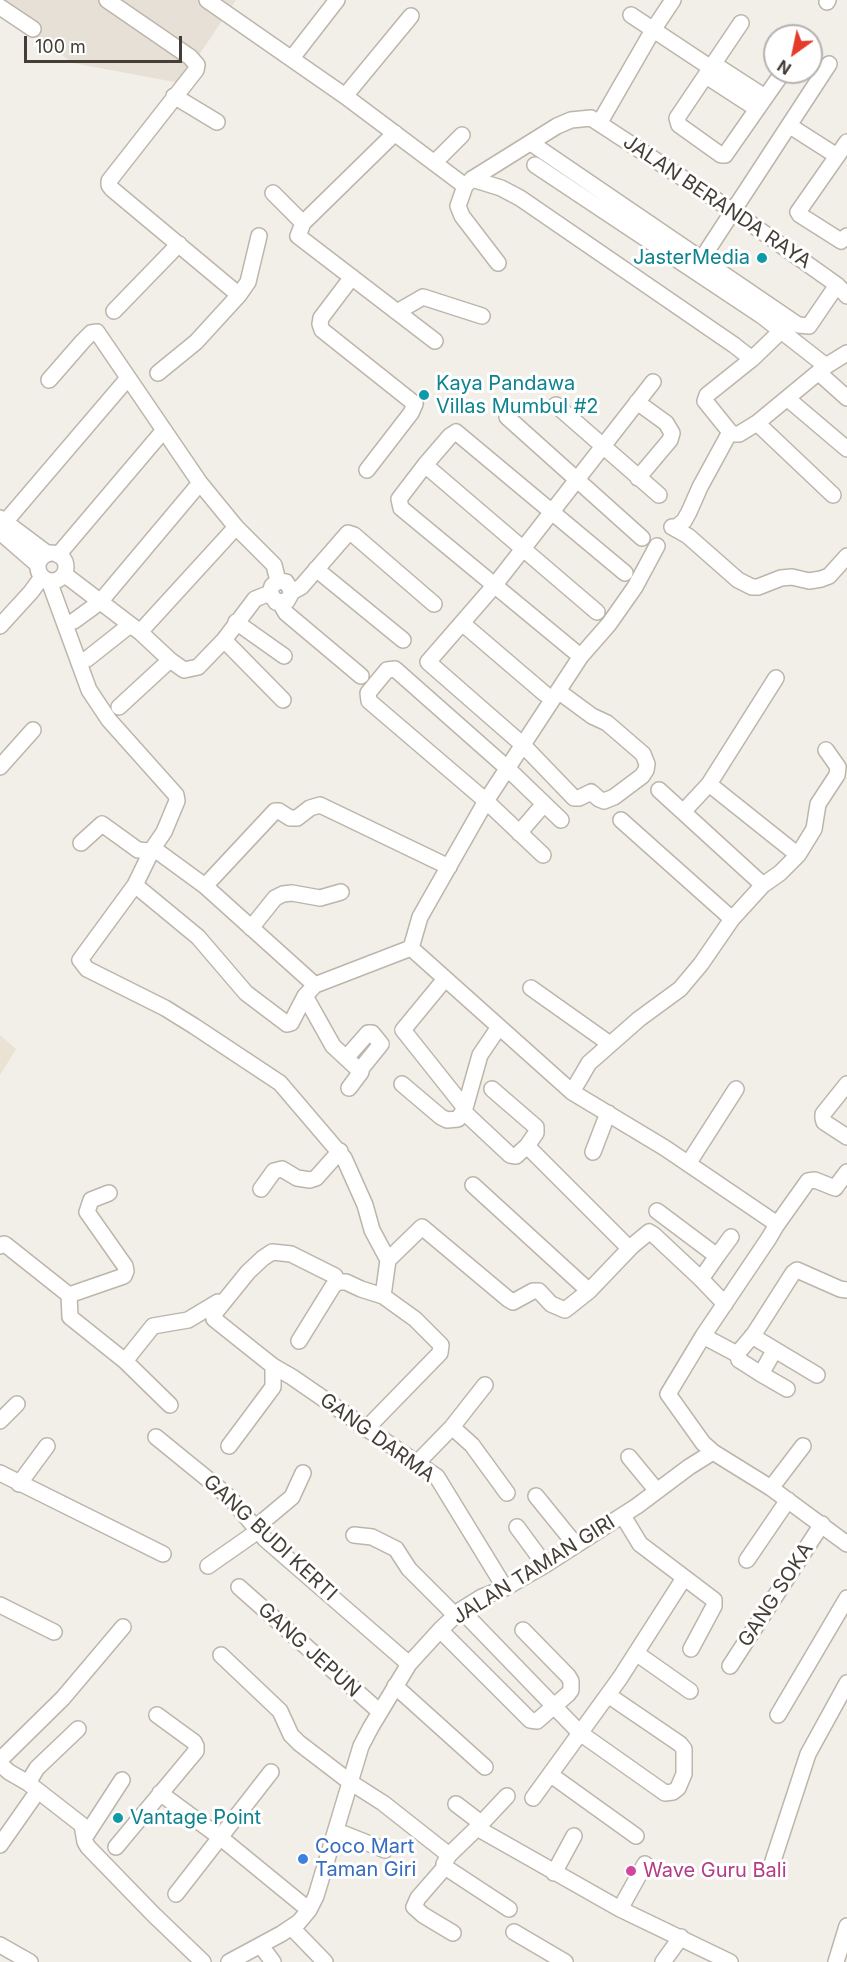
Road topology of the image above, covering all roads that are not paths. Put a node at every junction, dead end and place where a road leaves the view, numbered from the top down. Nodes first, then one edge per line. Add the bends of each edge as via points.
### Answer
1 (107, 0) edge
2 (207, 0) edge
3 (337, 0) edge
4 (673, 0) edge
5 (0, 8) edge
6 (631, 15) dead end
7 (411, 16) dead end
8 (741, 23) dead end
9 (33, 29) dead end
10 (653, 30) junction
11 (292, 58) junction
12 (829, 64) dead end
13 (710, 69) junction
14 (774, 84) edge
15 (174, 96) junction
16 (345, 96) junction
17 (761, 103) junction
18 (217, 122) dead end
19 (600, 122) junction
20 (790, 126) junction
21 (395, 133) junction
22 (462, 135) dead end
23 (531, 143) junction
24 (841, 153) edge
25 (434, 163) junction
26 (535, 165) dead end
27 (847, 170) edge
28 (469, 182) junction
29 (273, 193) dead end
30 (733, 211) junction
31 (303, 223) junction
32 (259, 236) dead end
33 (847, 236) edge
34 (178, 244) junction
35 (701, 260) junction
36 (498, 262) dead end
37 (352, 277) junction
38 (842, 291) edge
39 (239, 295) junction
40 (114, 311) dead end
41 (397, 312) junction
42 (482, 316) dead end
43 (782, 330) junction
44 (435, 341) dead end
45 (847, 352) edge
46 (752, 359) junction
47 (823, 370) junction
48 (158, 373) dead end
49 (128, 378) junction
50 (49, 381) dead end
51 (653, 382) dead end
52 (847, 398) edge
53 (788, 399) junction
54 (637, 402) junction
55 (556, 405) dead end
56 (507, 417) dead end
57 (757, 423) junction
58 (164, 430) junction
59 (730, 432) junction
60 (603, 446) junction
61 (847, 449) edge
62 (425, 465) junction
63 (367, 470) dead end
64 (638, 478) junction
65 (576, 480) junction
66 (200, 483) junction
67 (658, 495) dead end
68 (833, 495) dead end
69 (552, 513) junction
70 (1, 525) edge
71 (236, 526) junction
72 (642, 538) dead end
73 (657, 546) dead end
74 (524, 549) junction
75 (847, 556) edge
76 (51, 569) junction
77 (315, 569) junction
78 (625, 573) dead end
79 (494, 586) junction
80 (276, 592) junction
81 (100, 602) junction
82 (434, 604) dead end
83 (597, 612) dead end
84 (74, 621) junction
85 (236, 622) junction
86 (462, 623) junction
87 (0, 626) edge
88 (135, 628) junction
89 (224, 640) junction
90 (403, 640) dead end
91 (574, 651) dead end
92 (284, 656) dead end
93 (87, 659) junction
94 (170, 660) junction
95 (361, 676) dead end
96 (776, 678) dead end
97 (551, 693) junction
98 (283, 700) dead end
99 (98, 705) junction
100 (119, 707) dead end
101 (33, 730) dead end
102 (523, 745) junction
103 (826, 750) dead end
104 (0, 767) edge
105 (507, 768) junction
106 (842, 778) edge
107 (709, 784) junction
108 (659, 790) dead end
109 (486, 801) junction
110 (544, 804) junction
111 (683, 812) junction
112 (561, 820) dead end
113 (621, 820) dead end
114 (519, 833) junction
115 (81, 843) dead end
116 (153, 848) junction
117 (543, 855) dead end
118 (798, 855) junction
119 (449, 867) junction
120 (135, 885) junction
121 (763, 885) junction
122 (205, 886) junction
123 (341, 892) dead end
124 (732, 919) junction
125 (251, 928) junction
126 (411, 948) junction
127 (445, 979) junction
128 (531, 988) dead end
129 (310, 991) junction
130 (499, 1027) junction
131 (610, 1044) junction
132 (346, 1058) junction
133 (360, 1070) junction
134 (402, 1084) dead end
135 (847, 1084) edge
136 (349, 1088) dead end
137 (492, 1089) dead end
138 (736, 1089) dead end
139 (572, 1092) junction
140 (464, 1109) junction
141 (608, 1113) junction
142 (847, 1137) edge
143 (527, 1146) junction
144 (340, 1151) junction
145 (593, 1152) dead end
146 (688, 1164) junction
147 (847, 1172) edge
148 (473, 1185) dead end
149 (261, 1189) dead end
150 (109, 1193) dead end
151 (657, 1211) dead end
152 (776, 1226) junction
153 (731, 1237) dead end
154 (0, 1246) edge
155 (629, 1248) junction
156 (717, 1256) junction
157 (388, 1260) junction
158 (701, 1279) junction
159 (338, 1282) junction
160 (845, 1286) edge
161 (590, 1291) junction
162 (69, 1295) junction
163 (383, 1296) junction
164 (222, 1304) junction
165 (725, 1304) junction
166 (703, 1336) junction
167 (752, 1336) junction
168 (299, 1341) dead end
169 (774, 1351) junction
170 (737, 1354) junction
171 (125, 1361) junction
172 (273, 1366) junction
173 (761, 1374) junction
174 (817, 1376) dead end
175 (485, 1385) dead end
176 (788, 1389) dead end
177 (17, 1404) dead end
178 (170, 1405) dead end
179 (0, 1421) edge
180 (452, 1427) junction
181 (366, 1429) junction
182 (156, 1437) dead end
183 (47, 1446) dead end
184 (229, 1446) dead end
185 (803, 1446) dead end
186 (713, 1452) junction
187 (629, 1457) dead end
188 (418, 1462) junction
189 (0, 1473) edge
190 (303, 1473) dead end
191 (19, 1484) junction
192 (771, 1488) junction
193 (657, 1491) junction
194 (507, 1493) dead end
195 (536, 1496) dead end
196 (788, 1500) junction
197 (623, 1516) junction
198 (822, 1524) junction
199 (517, 1527) dead end
200 (256, 1529) junction
201 (354, 1535) dead end
202 (575, 1544) junction
203 (847, 1544) edge
204 (163, 1554) dead end
205 (747, 1560) dead end
206 (545, 1564) junction
207 (207, 1566) dead end
208 (684, 1578) junction
209 (239, 1587) dead end
210 (505, 1588) junction
211 (847, 1598) edge
212 (0, 1605) edge
213 (459, 1613) junction
214 (123, 1627) dead end
215 (440, 1630) junction
216 (523, 1630) dead end
217 (54, 1632) dead end
218 (691, 1648) dead end
219 (636, 1653) junction
220 (221, 1655) dead end
221 (409, 1664) junction
222 (730, 1666) dead end
223 (847, 1683) edge
224 (395, 1686) junction
225 (690, 1691) dead end
226 (608, 1695) junction
227 (555, 1706) junction
228 (380, 1712) junction
229 (157, 1715) dead end
230 (778, 1715) dead end
231 (78, 1730) dead end
232 (580, 1733) junction
233 (0, 1762) edge
234 (485, 1767) dead end
235 (271, 1773) dead end
236 (551, 1775) junction
237 (122, 1780) dead end
238 (350, 1782) junction
239 (31, 1790) junction
240 (160, 1793) junction
241 (507, 1796) dead end
242 (533, 1798) dead end
243 (456, 1804) dead end
244 (479, 1826) junction
245 (337, 1831) junction
246 (574, 1836) dead end
247 (636, 1836) dead end
248 (85, 1837) junction
249 (221, 1838) junction
250 (0, 1845) edge
251 (116, 1847) dead end
252 (385, 1850) dead end
253 (447, 1861) junction
254 (645, 1864) dead end
255 (770, 1870) dead end
256 (554, 1873) junction
257 (176, 1894) dead end
258 (509, 1909) dead end
259 (620, 1909) junction
260 (309, 1910) junction
261 (847, 1926) edge
262 (292, 1928) junction
263 (514, 1932) dead end
264 (453, 1933) dead end
265 (681, 1937) junction
266 (0, 1945) edge
267 (261, 1946) junction
268 (30, 1962) edge
269 (203, 1962) edge
270 (229, 1962) edge
271 (273, 1962) edge
272 (325, 1962) edge
273 (564, 1962) edge
274 (663, 1962) edge
275 (730, 1962) edge
276 (836, 1962) edge

1 - 15 street via 195,62 196,70
2 - 11 street
3 - 11 street
4 - 10 street
5 - 9 street
6 - 10 street
7 - 16 street
8 - 13 street
10 - 13 street
10 - 19 street
11 - 16 street
12 - 20 street
13 - 17 street
13 - 17 street via 677,121 721,155 729,152
14 - 17 street
15 - 18 street
15 - 34 street via 109,181 112,189
16 - 21 street
19 - 23 street, JALAN BERANDA RAYA via 581,117 557,126
19 - 30 street, JALAN BERANDA RAYA
20 - 24 street
20 - 30 street
21 - 25 street
21 - 31 street
22 - 25 street
23 - 28 street
23 - 35 street
24 - 27 street
24 - 33 street via 798,212 841,241
25 - 28 street
26 - 43 street
28 - 36 street via 458,206
28 - 46 street via 501,188 520,198
29 - 31 street
30 - 35 street
30 - 38 street, JALAN BERANDA RAYA
31 - 37 street via 298,236
32 - 39 street via 248,282
34 - 39 street
34 - 40 street
35 - 38 street via 804,327
37 - 41 street
37 - 63 street via 321,318 321,327 415,404
39 - 48 street via 196,342
41 - 42 street via 423,297
41 - 44 street
43 - 46 street
43 - 47 street
45 - 47 street
46 - 59 street via 707,395 705,401
47 - 52 street
47 - 53 street
49 - 50 street via 95,332
49 - 58 street
49 - 70 street
51 - 54 street
53 - 57 street
53 - 61 street
54 - 60 street
54 - 64 street via 666,423 672,433
55 - 60 street
56 - 65 street
57 - 59 street via 739,434
57 - 68 street
58 - 66 street
58 - 76 street
59 - 75 street via 684,521 674,527 752,587 781,578 820,579 829,576
60 - 64 street
60 - 65 street
62 - 69 street via 450,436 459,433
62 - 74 street
62 - 79 street via 399,499 401,508
64 - 67 street
65 - 69 street
65 - 72 street
66 - 71 street
66 - 81 street
69 - 74 street
69 - 78 street
70 - 76 street
71 - 80 street via 274,565
71 - 88 street
73 - 97 street via 609,624
74 - 79 street
74 - 83 street
76 - 81 street
76 - 84 street
76 - 87 street
76 - 99 street via 89,690
77 - 80 street via 301,587 292,592 286,582
77 - 82 street via 345,535 351,534
77 - 90 street
79 - 86 street
79 - 91 street
80 - 85 street via 255,599
80 - 95 street via 286,614
81 - 84 street
81 - 88 street
84 - 93 street
85 - 89 street
85 - 92 street
86 - 97 street
86 - 102 street via 428,662
88 - 93 street
88 - 94 street
89 - 94 street via 193,669 184,670
89 - 98 street
93 - 99 street
94 - 100 street
96 - 107 street
97 - 102 street
97 - 102 street via 607,723 630,741 643,754 646,770 608,799 599,799 591,792 576,799
99 - 116 street via 176,795 164,832
101 - 104 street
102 - 105 street
103 - 106 street
105 - 109 street
105 - 109 street via 395,669 387,670 368,693 369,701
105 - 110 street
106 - 118 street via 818,804 814,829
107 - 111 street
107 - 118 street
108 - 111 street
109 - 114 street
109 - 119 street
110 - 112 street
110 - 114 street
111 - 121 street
113 - 124 street
114 - 117 street
115 - 116 street via 102,824 138,850
116 - 120 street
116 - 122 street
118 - 121 street
119 - 122 street via 320,805 294,818 275,811
119 - 126 street via 420,917
120 - 129 street via 198,937 246,993 286,1024 291,1023
120 - 144 street via 80,960 87,969 165,1008 280,1083
121 - 124 street
122 - 125 street
123 - 125 street via 320,898 283,894
124 - 131 street via 680,989
125 - 129 street
126 - 127 street
126 - 129 street
127 - 130 street
127 - 140 street via 403,1033
128 - 131 street
129 - 132 street via 329,1041
130 - 139 street
130 - 140 street via 480,1055
131 - 139 street via 589,1062
132 - 133 street
132 - 133 street via 372,1033 381,1044
133 - 136 street
134 - 140 street via 441,1117 458,1119
135 - 142 street via 823,1118
137 - 143 street via 536,1128
138 - 146 street
139 - 141 street
140 - 143 street via 510,1155 516,1156
141 - 145 street
141 - 146 street
143 - 155 street
144 - 149 street via 316,1178 297,1178 282,1169 274,1172
144 - 157 street
146 - 152 street via 766,1215
147 - 152 street via 835,1188 808,1181
148 - 161 street
150 - 162 street via 91,1200 87,1212 126,1271 124,1276
151 - 156 street
152 - 165 street
153 - 156 street
154 - 162 street via 6,1245
155 - 158 street via 649,1232
155 - 161 street
156 - 158 street
157 - 161 street via 422,1227 513,1302 538,1291 551,1305 565,1310
157 - 163 street
158 - 165 street
159 - 163 street
159 - 164 street via 335,1276 291,1254 272,1252 248,1272
159 - 168 street
160 - 167 street via 797,1270
162 - 171 street via 70,1317
163 - 181 street via 426,1328 441,1348
164 - 171 street via 218,1302 188,1320 153,1326
164 - 172 street, GANG DARMA via 214,1314 215,1321
165 - 166 street
166 - 170 street
166 - 186 street via 669,1394
167 - 169 street
167 - 170 street
169 - 173 street
169 - 174 street
170 - 173 street via 739,1360
171 - 178 street
172 - 181 street, GANG DARMA
172 - 184 street via 273,1387
173 - 176 street
175 - 180 street
177 - 179 street
180 - 188 street
180 - 194 street via 472,1445
181 - 188 street, GANG DARMA
182 - 200 street, GANG BUDI KERTI via 225,1494
183 - 191 street
185 - 192 street
186 - 192 street
186 - 193 street, JALAN TAMAN GIRI
187 - 193 street
188 - 210 street, GANG DARMA via 437,1477
189 - 191 street
190 - 200 street via 292,1497
191 - 204 street
192 - 196 street
193 - 197 street, JALAN TAMAN GIRI
195 - 202 street
196 - 198 street
196 - 205 street
197 - 202 street, JALAN TAMAN GIRI
197 - 208 street via 640,1544
198 - 203 street
198 - 222 street, GANG SOKA
199 - 206 street
200 - 207 street
200 - 221 street, GANG BUDI KERTI
201 - 213 street via 372,1537 396,1549 409,1569
202 - 206 street, JALAN TAMAN GIRI
206 - 210 street, JALAN TAMAN GIRI
208 - 218 street via 715,1603
208 - 219 street
209 - 228 street, GANG JEPUN
210 - 213 street, JALAN TAMAN GIRI via 482,1597
211 - 230 street
212 - 217 street
213 - 215 street, JALAN TAMAN GIRI
213 - 227 street
214 - 233 street via 63,1698
215 - 221 street, JALAN TAMAN GIRI
215 - 227 street via 530,1720 537,1721
216 - 227 street via 571,1681 571,1690
219 - 225 street
219 - 226 street
220 - 238 street via 280,1711 291,1735
221 - 224 street, JALAN TAMAN GIRI
223 - 255 street via 808,1754
224 - 228 street, JALAN TAMAN GIRI
224 - 234 street
226 - 232 street
226 - 232 street via 684,1749 684,1774 678,1788 665,1793
227 - 232 street
228 - 238 street, JALAN TAMAN GIRI via 361,1746
229 - 240 street via 196,1746 196,1751
231 - 239 street via 38,1768
232 - 236 street
233 - 239 street
235 - 249 street
236 - 242 street
236 - 247 street
237 - 248 street
238 - 245 street, JALAN TAMAN GIRI
238 - 253 street via 382,1803
239 - 248 street via 82,1825
239 - 250 street
240 - 249 street
240 - 251 street
241 - 244 street
243 - 244 street
244 - 253 street
244 - 256 street
245 - 252 street
245 - 260 street, JALAN TAMAN GIRI
246 - 256 street
248 - 269 street via 88,1847
249 - 257 street
249 - 260 street
253 - 258 street
253 - 264 street via 414,1907
254 - 259 street
256 - 259 street
259 - 265 street
260 - 262 street, JALAN TAMAN GIRI
261 - 276 street
262 - 267 street, JALAN TAMAN GIRI
262 - 272 street
263 - 273 street
265 - 274 street
265 - 275 street
266 - 268 street
267 - 270 street, JALAN TAMAN GIRI
267 - 271 street

